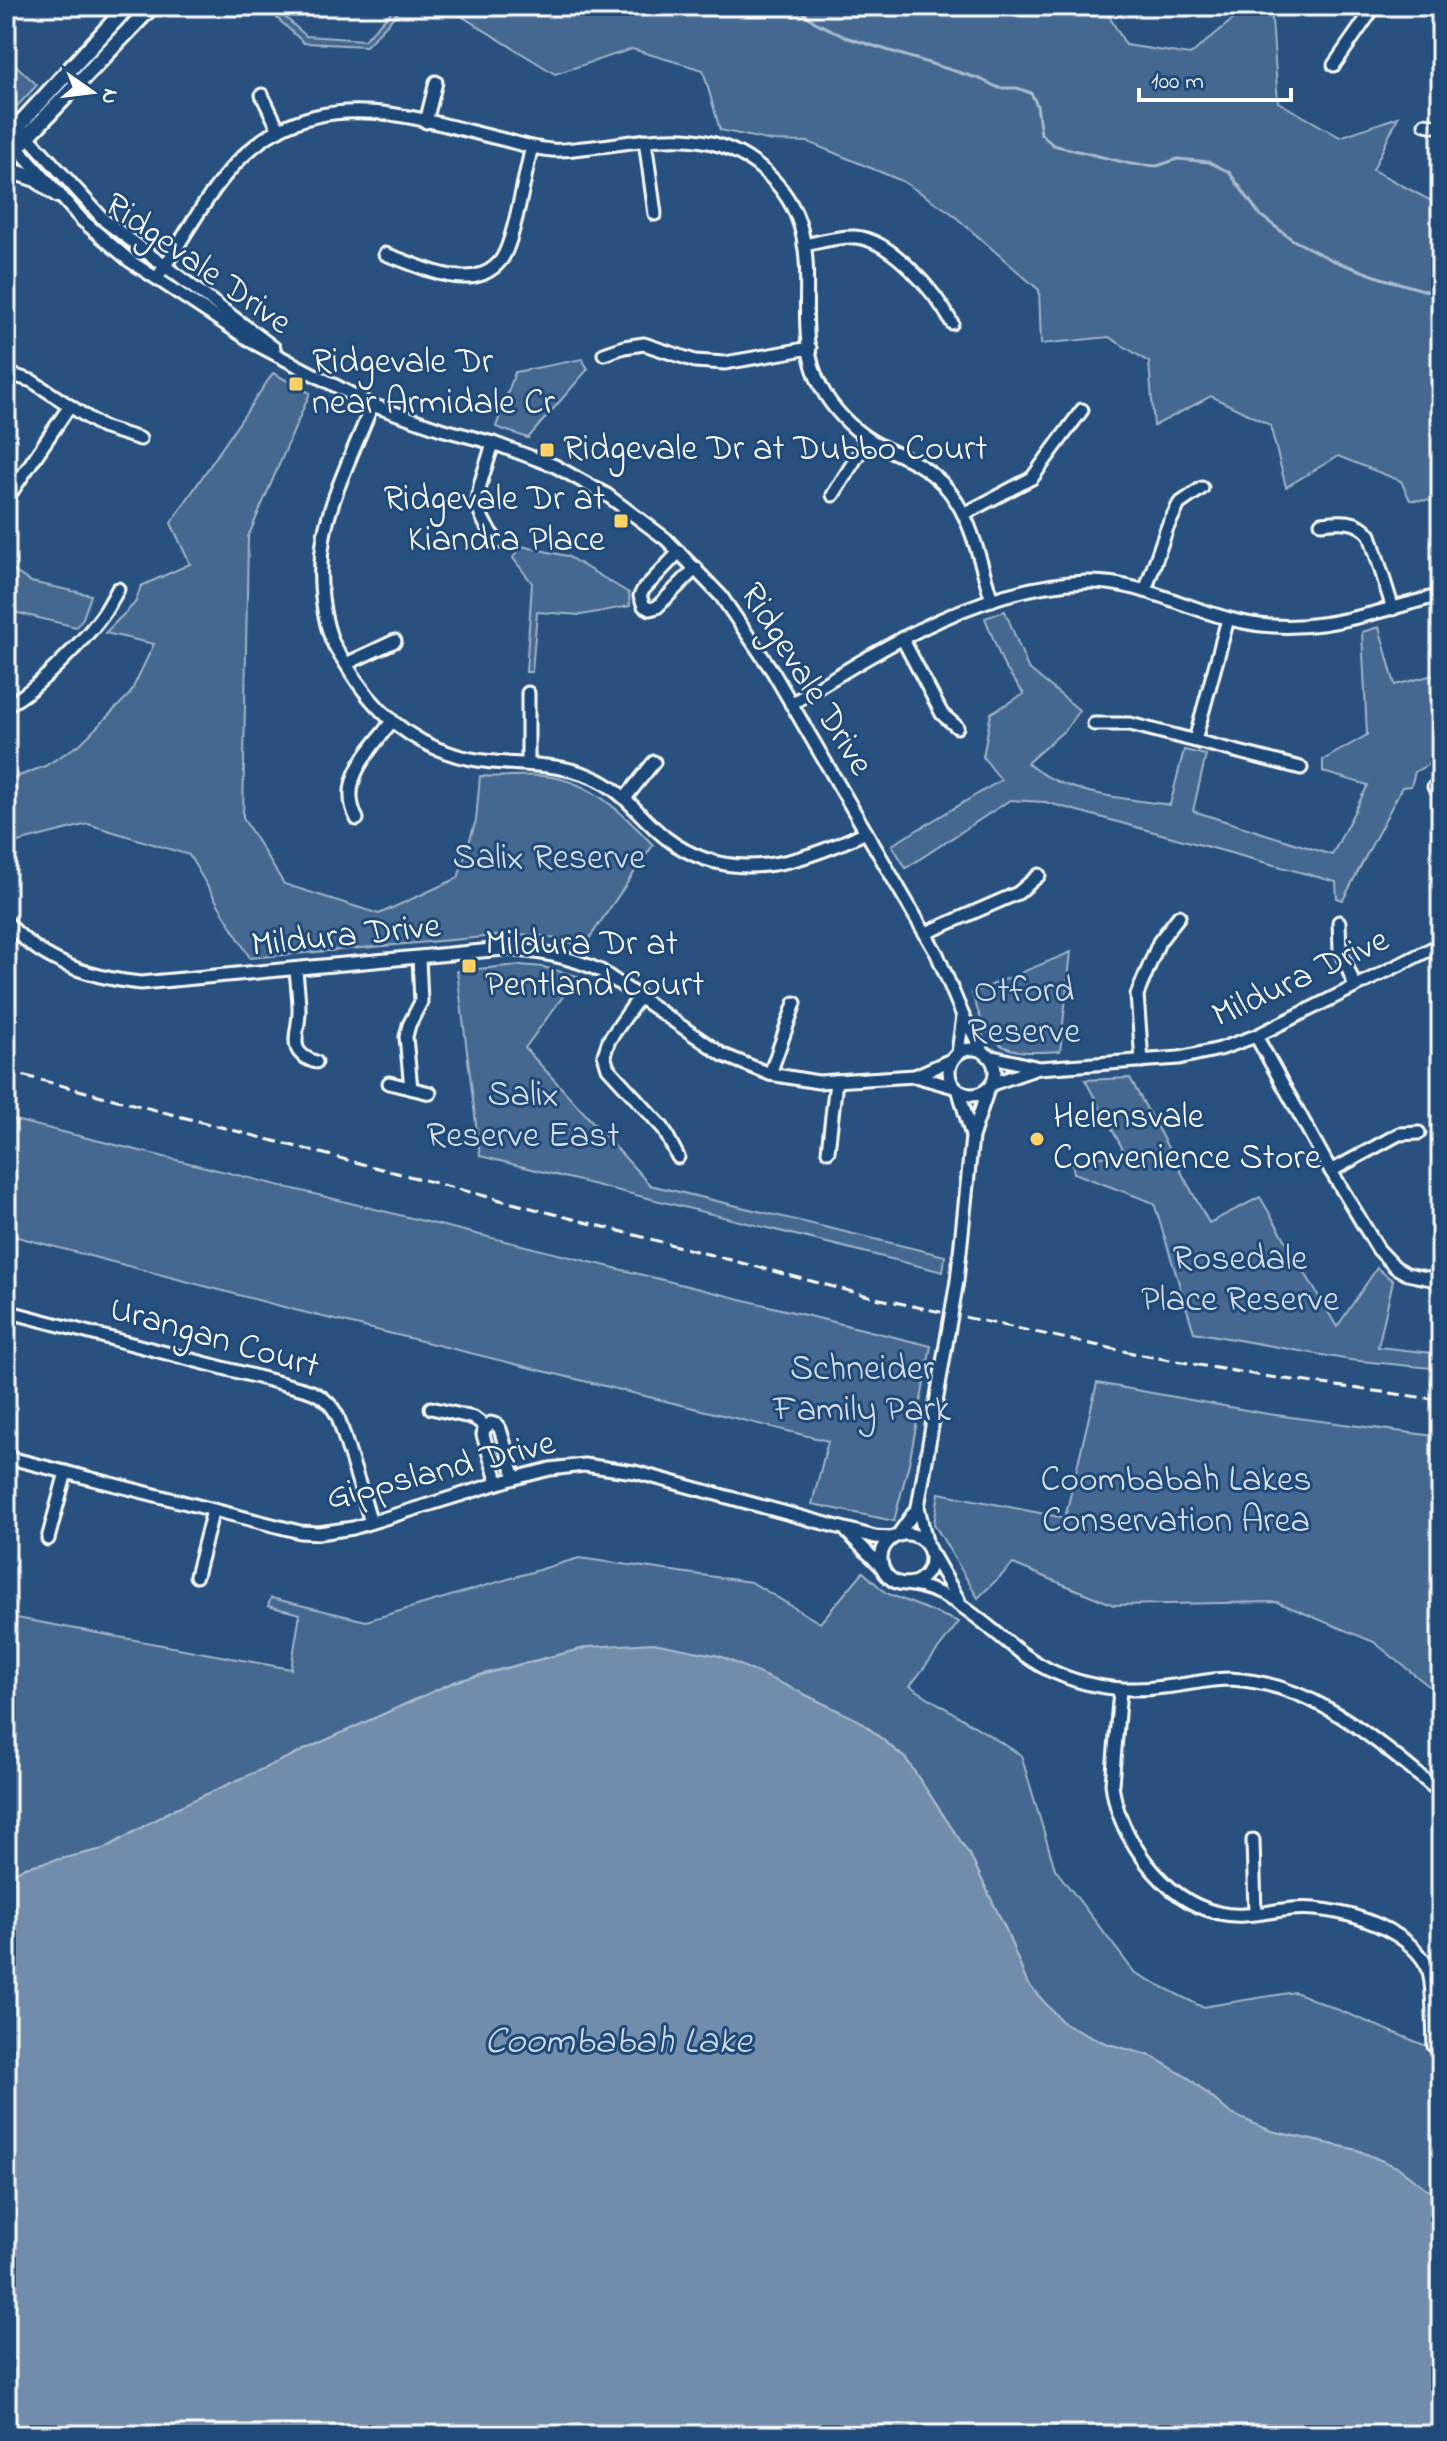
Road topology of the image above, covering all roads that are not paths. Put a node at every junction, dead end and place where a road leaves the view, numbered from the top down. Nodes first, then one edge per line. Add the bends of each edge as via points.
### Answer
1 (128, 6) edge
2 (152, 6) edge
3 (1375, 6) edge
4 (1334, 65) dead end
5 (436, 82) dead end
6 (262, 95) dead end
7 (426, 122) junction
8 (1425, 124) dead end
9 (1441, 127) edge
10 (279, 130) junction
11 (15, 140) edge
12 (645, 140) junction
13 (532, 147) junction
14 (6, 159) edge
15 (6, 169) edge
16 (58, 195) junction
17 (655, 214) dead end
18 (804, 245) junction
19 (385, 254) dead end
20 (165, 266) junction
21 (157, 278) junction
22 (952, 323) dead end
23 (810, 348) junction
24 (604, 354) dead end
25 (293, 364) junction
26 (6, 373) edge
27 (372, 405) junction
28 (69, 407) junction
29 (1082, 410) dead end
30 (140, 439) dead end
31 (868, 439) junction
32 (493, 443) junction
33 (1202, 488) dead end
34 (833, 495) dead end
35 (6, 500) edge
36 (964, 514) junction
37 (1321, 523) dead end
38 (498, 542) dead end
39 (679, 552) junction
40 (696, 568) junction
41 (118, 589) dead end
42 (1145, 591) junction
43 (1441, 595) edge
44 (992, 600) junction
45 (1393, 609) junction
46 (1228, 619) junction
47 (902, 638) junction
48 (395, 641) dead end
49 (346, 664) junction
50 (528, 693) dead end
51 (791, 704) junction
52 (6, 705) edge
53 (392, 721) junction
54 (1094, 724) dead end
55 (957, 727) dead end
56 (1195, 740) junction
57 (654, 762) dead end
58 (528, 763) junction
59 (1301, 768) dead end
60 (626, 797) junction
61 (357, 819) dead end
62 (866, 832) junction
63 (1039, 875) dead end
64 (1179, 916) dead end
65 (6, 921) edge
66 (1339, 922) dead end
67 (926, 933) junction
68 (1441, 944) edge
69 (419, 958) junction
70 (296, 970) junction
71 (1355, 986) junction
72 (640, 996) junction
73 (795, 1003) dead end
74 (963, 1016) junction
75 (1256, 1036) junction
76 (986, 1054) junction
77 (956, 1056) junction
78 (1142, 1061) junction
79 (316, 1062) dead end
80 (1039, 1068) junction
81 (770, 1074) junction
82 (915, 1076) junction
83 (836, 1081) junction
84 (389, 1083) dead end
85 (990, 1086) junction
86 (411, 1088) junction
87 (956, 1089) junction
88 (430, 1093) dead end
89 (1419, 1133) dead end
90 (972, 1137) junction
91 (828, 1151) dead end
92 (678, 1157) dead end
93 (1331, 1171) junction
94 (1441, 1281) edge
95 (6, 1311) edge
96 (431, 1408) dead end
97 (485, 1426) junction
98 (6, 1457) edge
99 (66, 1472) junction
100 (515, 1478) junction
101 (498, 1483) junction
102 (918, 1507) junction
103 (213, 1510) junction
104 (371, 1522) junction
105 (843, 1529) junction
106 (895, 1536) junction
107 (48, 1539) dead end
108 (929, 1548) junction
109 (882, 1567) junction
110 (196, 1576) dead end
111 (906, 1584) junction
112 (962, 1605) junction
113 (1120, 1690) junction
114 (1441, 1793) edge
115 (1253, 1840) dead end
116 (1255, 1913) junction
117 (1434, 2046) dead end

1 - 11 main road via 18,126
2 - 11 main road
3 - 4 street
5 - 7 street
6 - 10 street
7 - 10 street via 366,110 340,111
7 - 13 street
8 - 9 street
10 - 20 street via 232,168
11 - 14 main road
11 - 16 street, Ridgevale Drive
11 - 20 street, Ridgevale Drive via 105,221
12 - 13 street via 554,150
12 - 17 street
12 - 18 street via 691,138 747,158 780,188
13 - 19 street via 508,244 493,268 474,277 454,276
15 - 16 main road via 36,179
16 - 21 street, Ridgevale Drive via 130,261
18 - 22 street via 857,237 880,245 920,278
18 - 23 street
20 - 21 street
20 - 25 street, Ridgevale Drive
21 - 25 street, Ridgevale Drive
23 - 24 street via 725,363 695,361 644,344
23 - 31 street via 828,400
25 - 27 street, Ridgevale Drive
26 - 28 street via 32,381
27 - 32 street, Ridgevale Drive
27 - 49 street via 333,506 321,555 331,640
28 - 30 street via 102,427
28 - 35 street
29 - 36 street via 1032,478
31 - 34 street
31 - 36 street via 928,470
32 - 38 street via 478,508
32 - 39 street, Ridgevale Drive via 579,478
33 - 42 street via 1179,504
36 - 44 street
37 - 45 street via 1364,527
39 - 40 street, Ridgevale Drive
39 - 40 street via 641,593 644,606 657,607
40 - 51 street, Ridgevale Drive via 740,621
41 - 52 street via 102,616 43,679
42 - 44 street via 1089,582
42 - 46 street
43 - 45 street
44 - 47 street
45 - 46 street via 1303,627
46 - 56 street
47 - 51 street
47 - 55 street via 942,714
48 - 49 street
49 - 53 street
50 - 58 street
51 - 62 street, Ridgevale Drive
53 - 58 street via 456,756
53 - 61 street via 351,782
54 - 56 street via 1130,724
56 - 59 street
57 - 60 street
58 - 60 street via 576,770
60 - 62 street via 667,838 696,855 729,865 772,866
62 - 67 street, Ridgevale Drive
63 - 67 street via 1018,893
64 - 78 street via 1159,942 1137,995
65 - 70 street, Mildura Drive via 57,961 119,981 168,982
66 - 71 street via 1340,950
67 - 74 street, Ridgevale Drive
68 - 71 street, Mildura Drive
69 - 70 street, Mildura Drive
69 - 72 street, Mildura Drive via 503,949 542,951 583,962
69 - 86 street via 421,1002 406,1037
70 - 79 street via 297,1048
71 - 75 street, Mildura Drive
72 - 81 street, Mildura Drive via 723,1055
72 - 92 street via 604,1055 608,1068 663,1128
73 - 81 street
74 - 76 street, Ridgevale Drive
74 - 77 street, Ridgevale Drive
75 - 78 street, Mildura Drive via 1201,1054
75 - 93 street
76 - 77 street via 970,1049
76 - 80 street, Mildura Drive
76 - 85 street via 995,1069
77 - 82 street, Mildura Drive
77 - 87 street via 949,1073
78 - 80 street, Mildura Drive
80 - 85 street, Mildura Drive
81 - 83 street, Mildura Drive
82 - 83 street, Mildura Drive
82 - 87 street, Mildura Drive
83 - 91 street
84 - 86 street
85 - 87 street via 974,1095
85 - 90 street
86 - 88 street
87 - 90 street
89 - 93 street via 1399,1134
90 - 102 street, bridge via 957,1281
93 - 94 street via 1387,1259 1407,1274
95 - 104 street, Urangan Court via 321,1396 338,1417
96 - 97 street via 474,1418
97 - 100 street via 494,1423 500,1429
97 - 101 street
98 - 99 street, Gippsland Drive
99 - 103 street, Gippsland Drive
99 - 107 street
100 - 101 street, Gippsland Drive
100 - 105 street, Gippsland Drive via 565,1467 619,1469
101 - 104 street, Gippsland Drive
102 - 106 street
102 - 108 street
103 - 104 street, Gippsland Drive via 310,1533
103 - 110 street
105 - 106 street, Gippsland Drive
105 - 109 street, Gippsland Drive
106 - 108 street via 914,1535
106 - 109 street via 882,1552
108 - 111 street via 932,1559 926,1574
108 - 112 street
109 - 111 street via 892,1579
111 - 112 street via 925,1586
112 - 113 street via 1040,1665 1080,1682
113 - 114 street via 1229,1679 1281,1687 1348,1719
113 - 116 street via 1112,1784 1130,1842 1184,1899 1220,1914
115 - 116 street
116 - 117 street via 1329,1910 1399,1937 1429,1970

